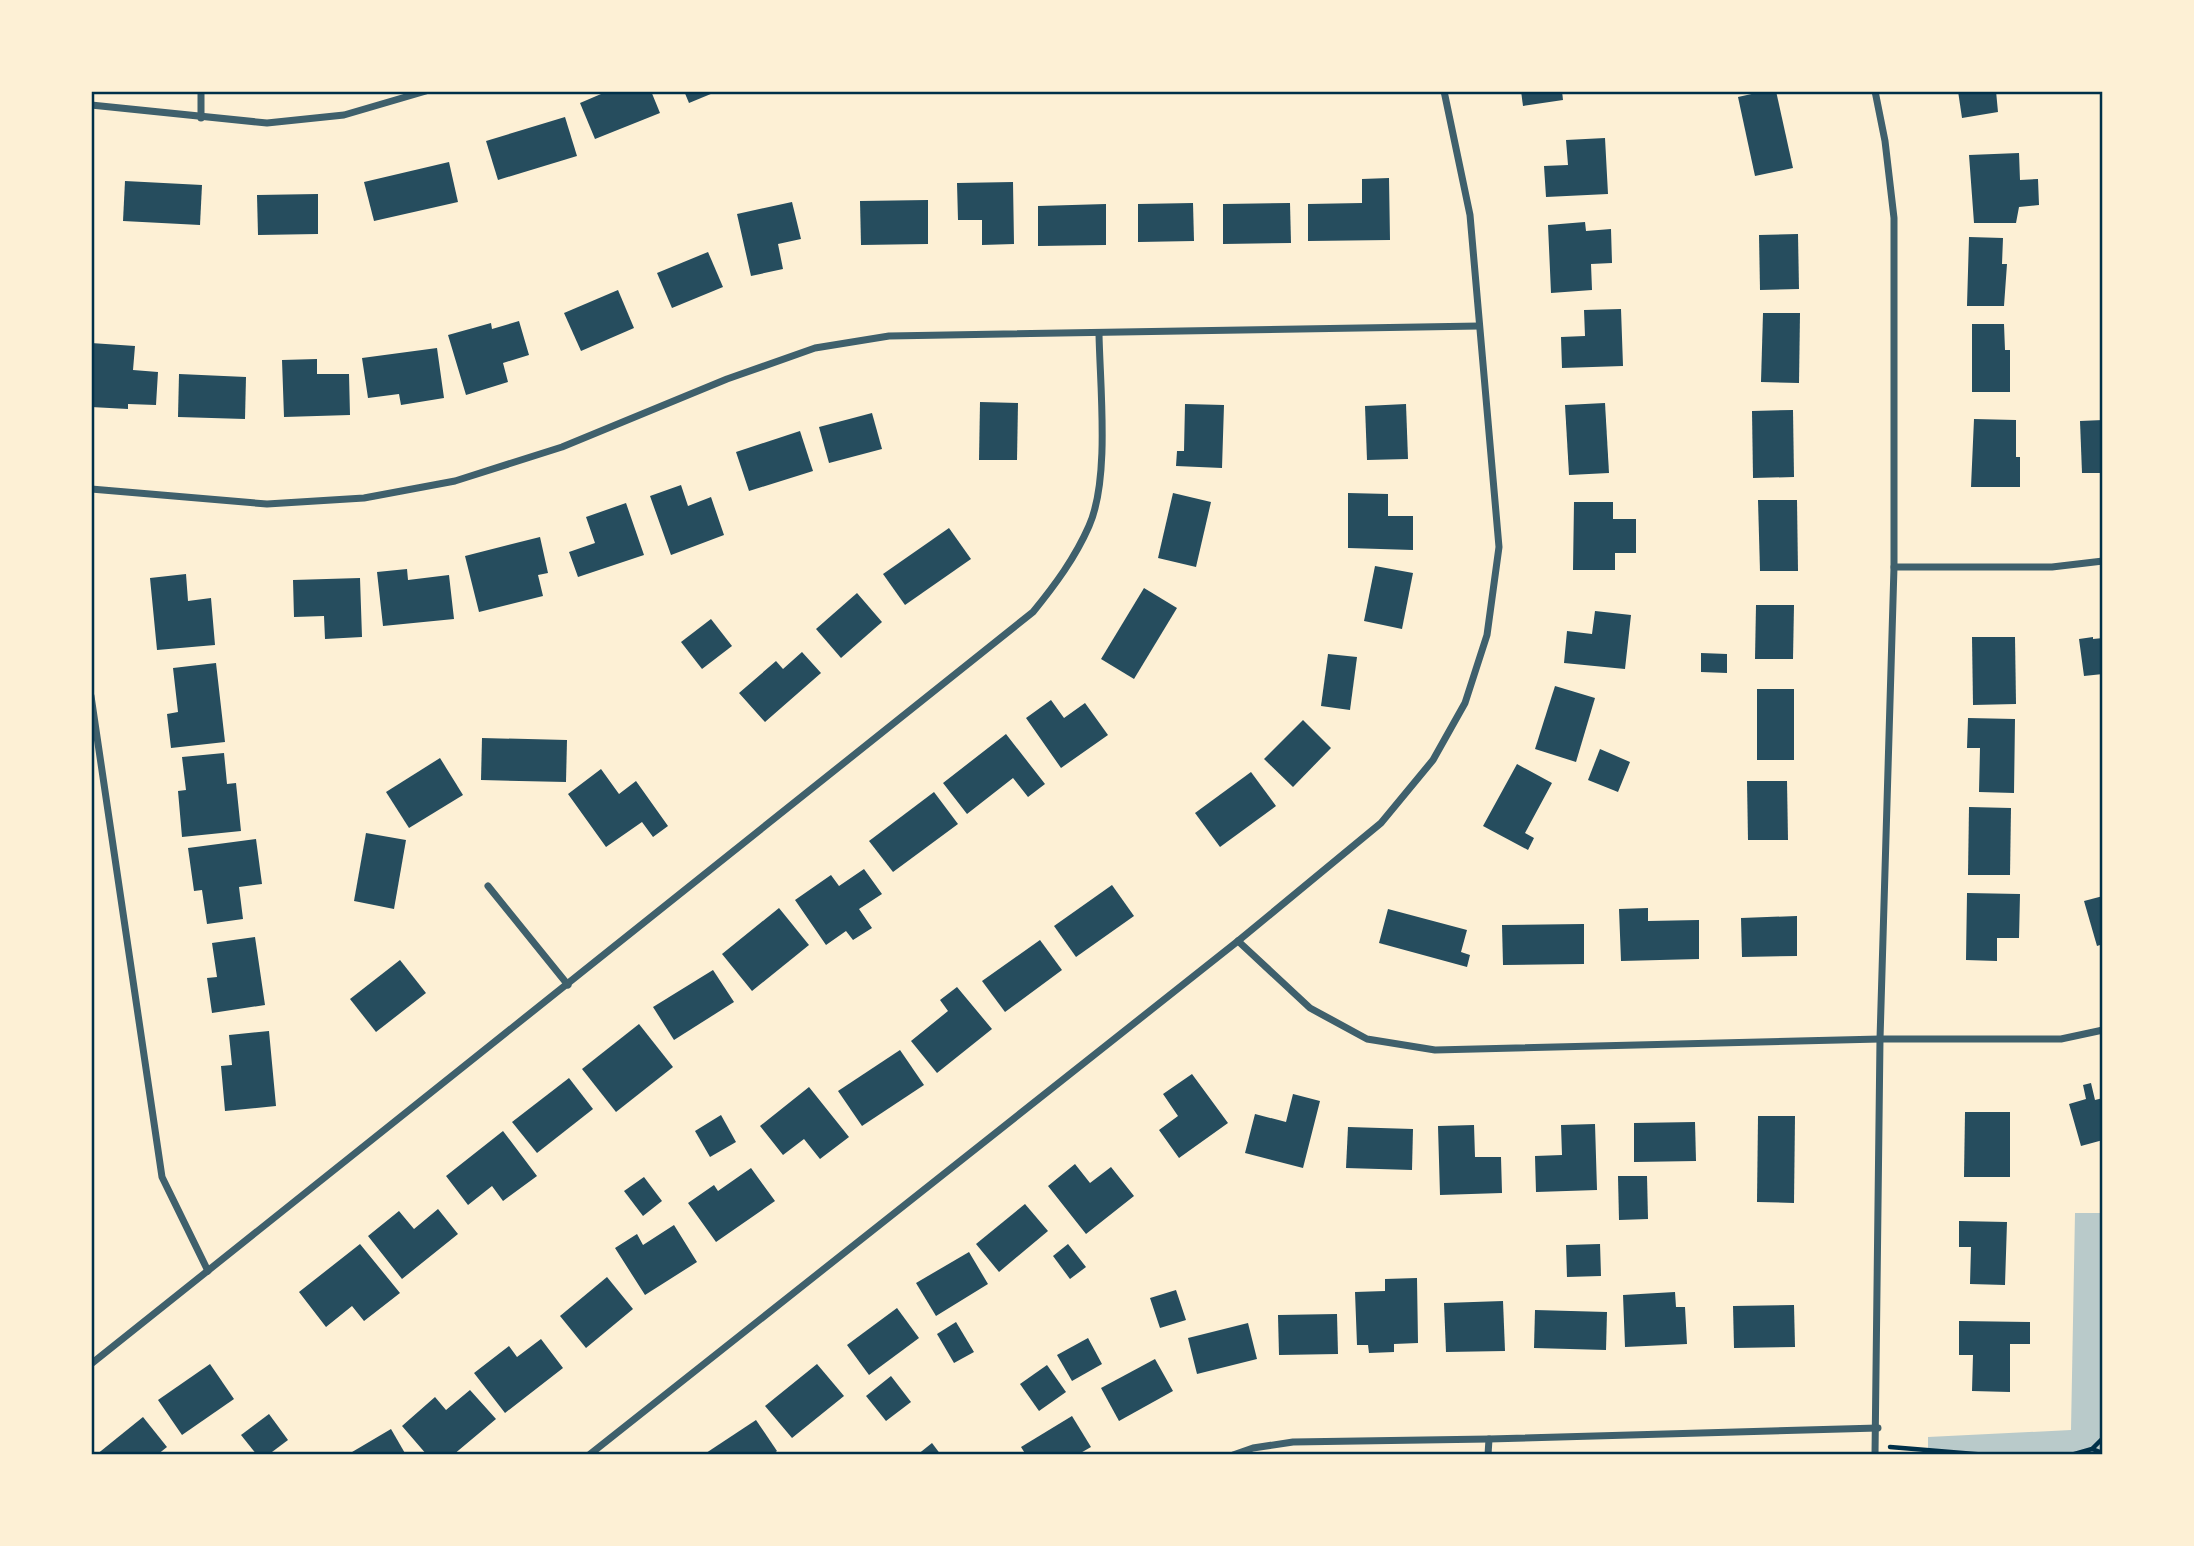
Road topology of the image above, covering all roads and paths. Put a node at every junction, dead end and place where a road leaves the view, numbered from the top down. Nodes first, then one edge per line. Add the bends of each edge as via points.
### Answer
1 (201, 91) edge
2 (426, 91) edge
3 (1444, 91) edge
4 (1875, 91) edge
5 (91, 104) edge
6 (201, 118) junction
7 (1479, 326) junction
8 (1098, 334) junction
9 (91, 489) edge
10 (2103, 561) edge
11 (1894, 567) junction
12 (91, 696) edge
13 (488, 886) dead end
14 (1238, 941) junction
15 (568, 985) junction
16 (2103, 1030) edge
17 (1880, 1039) junction
18 (208, 1271) junction
19 (91, 1364) edge
20 (1878, 1428) junction
21 (2103, 1438) edge
22 (1489, 1439) junction
23 (2092, 1449) junction
24 (1876, 1451) edge
25 (2103, 1454) edge
26 (589, 1455) edge
27 (1233, 1455) edge
28 (1488, 1455) edge
29 (1987, 1455) edge
30 (2071, 1455) edge

1 - 6 street
2 - 6 street via 344,115 267,123
3 - 7 street via 1471,215
4 - 11 street via 1894,218
5 - 6 street
7 - 8 street
7 - 14 street via 1499,547 1487,635 1465,703 1433,760 1381,823
8 - 9 street via 888,337 815,348 562,447 454,481 364,498 267,503
8 - 15 street via 1101,476 1090,524 1065,573 1033,612
10 - 11 street via 2052,567
11 - 17 street
12 - 18 street via 162,1177
13 - 15 street
14 - 17 street via 1310,1007 1367,1039 1435,1050
14 - 26 street
15 - 18 street
16 - 17 street via 2060,1039
17 - 20 street
18 - 19 street
20 - 22 street
20 - 24 street
21 - 23 path
22 - 27 street via 1293,1442
22 - 28 street
23 - 25 path
23 - 30 path
24 - 29 path

